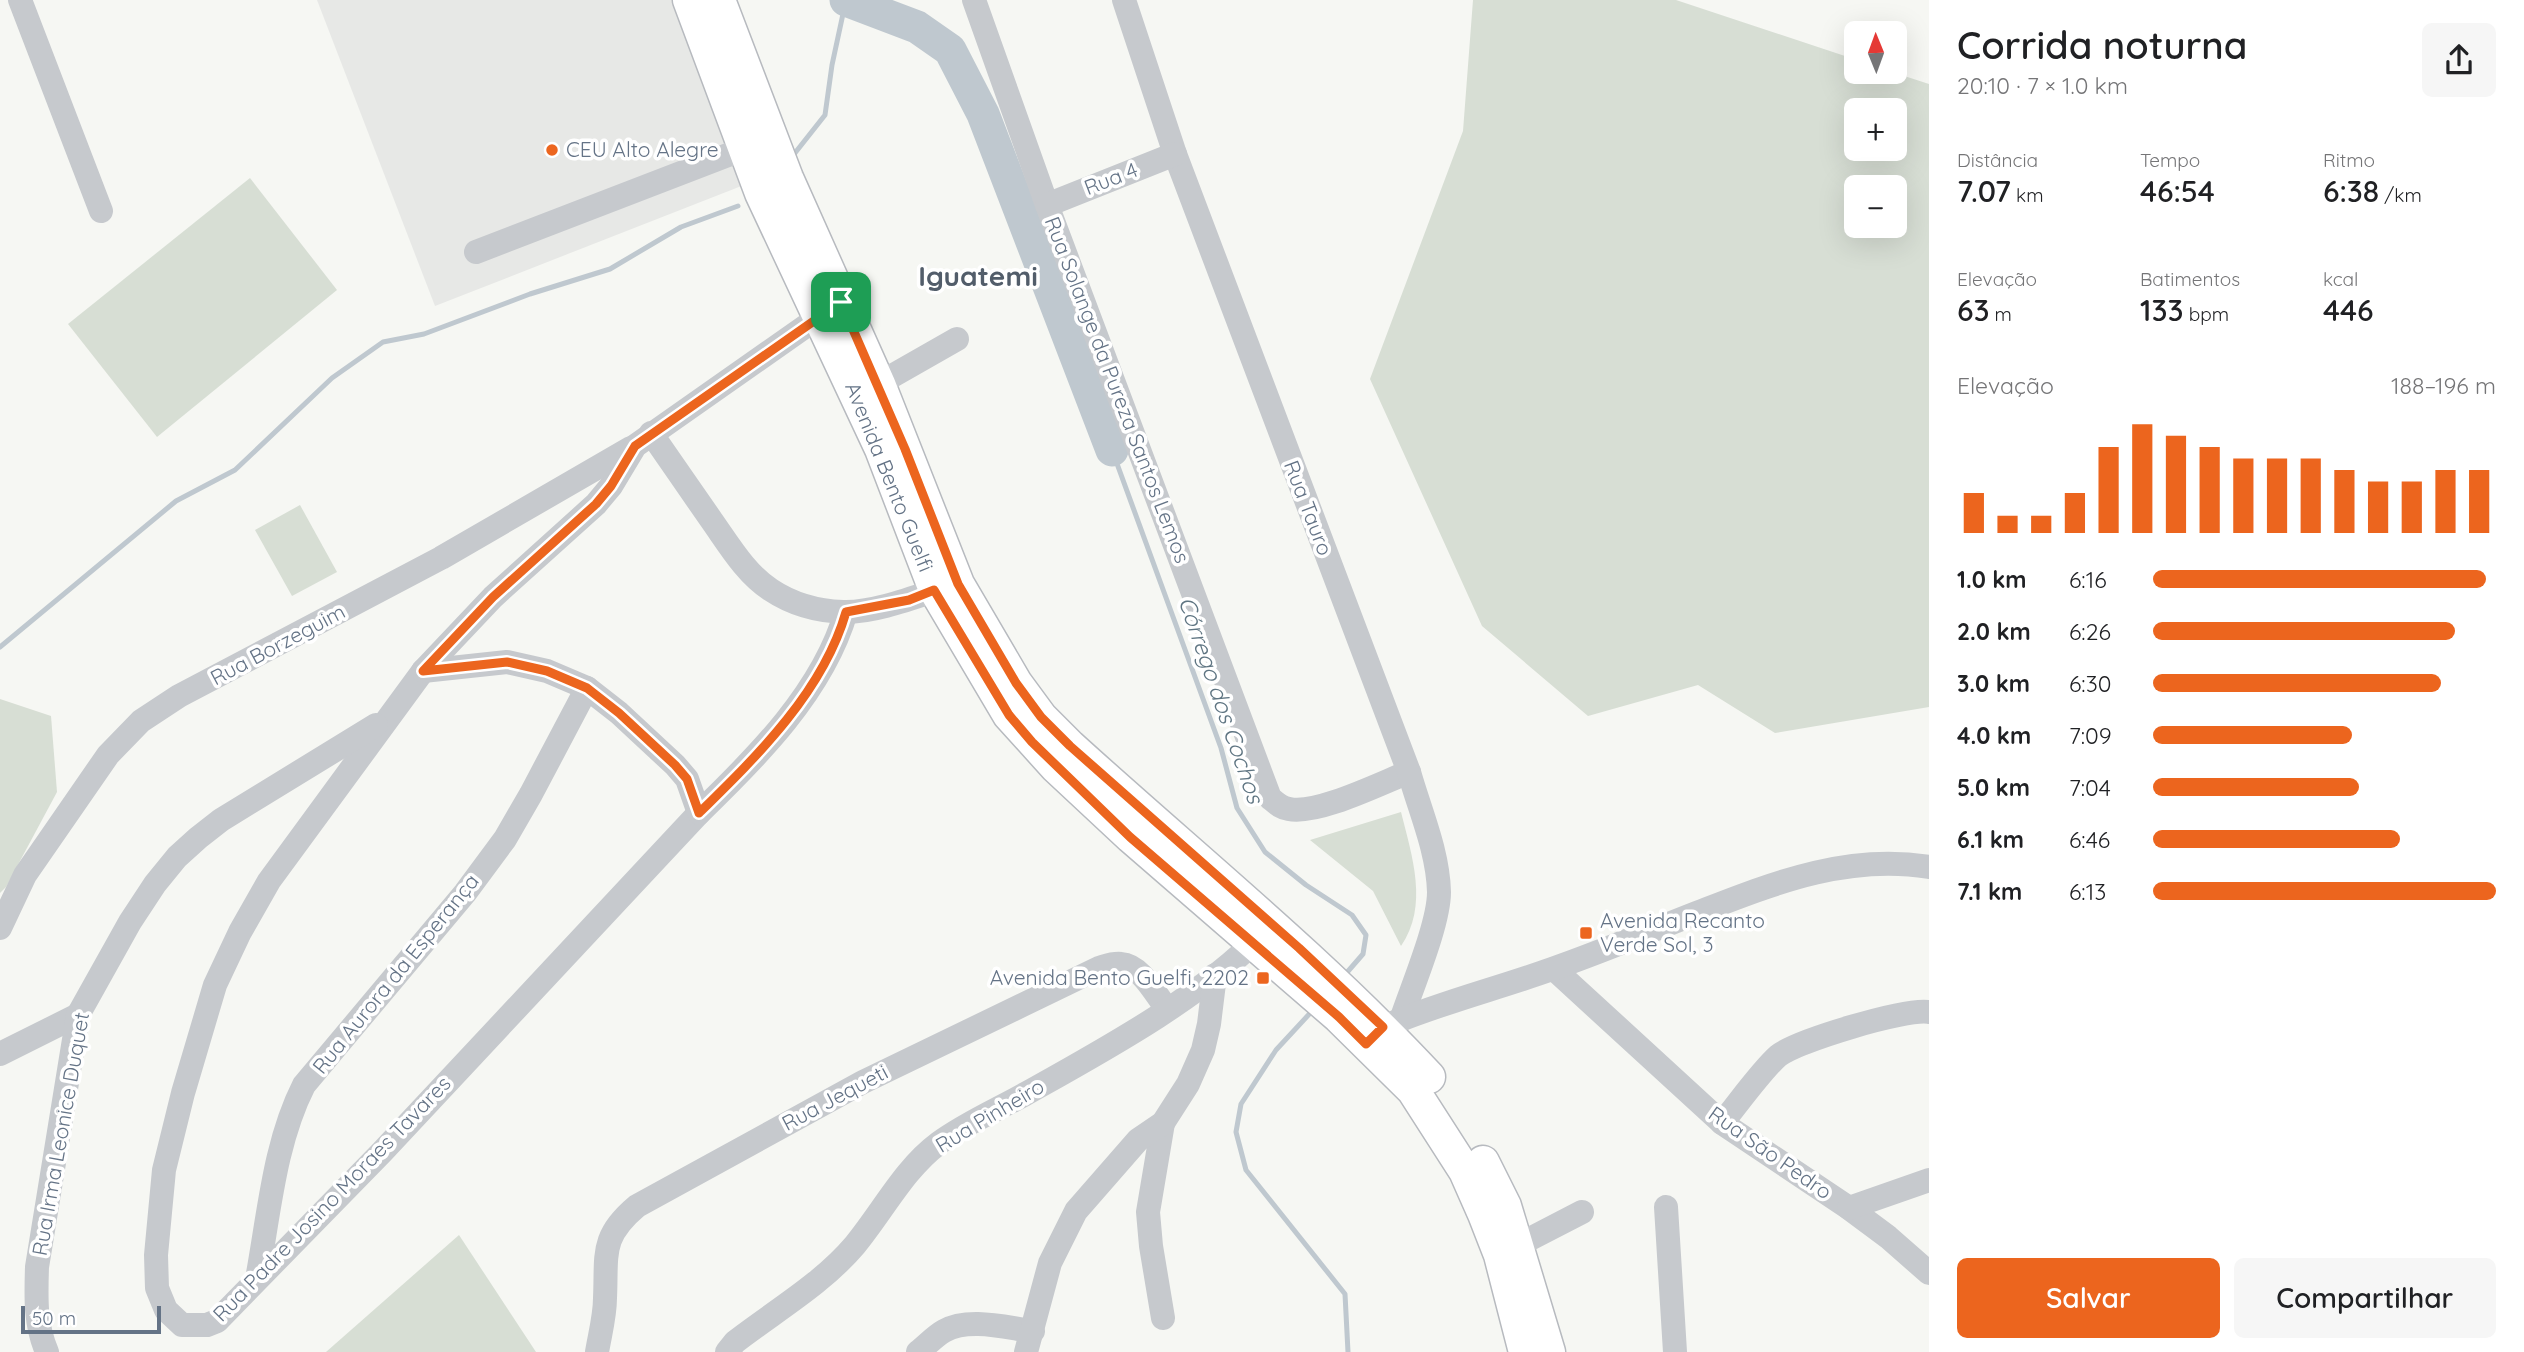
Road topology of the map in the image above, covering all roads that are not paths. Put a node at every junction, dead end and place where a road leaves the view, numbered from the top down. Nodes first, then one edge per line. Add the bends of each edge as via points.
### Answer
1 (20, 0) edge
2 (689, 0) edge
3 (719, 0) edge
4 (974, 0) edge
5 (1124, 0) edge
6 (746, 148) junction
7 (1175, 154) junction
8 (1047, 205) junction
9 (102, 211) dead end
10 (476, 252) dead end
11 (830, 309) junction
12 (957, 339) dead end
13 (868, 390) junction
14 (643, 439) junction
15 (946, 587) junction
16 (846, 612) junction
17 (423, 671) junction
18 (587, 688) junction
19 (386, 719) junction
20 (1409, 772) junction
21 (699, 813) junction
22 (1929, 867) edge
23 (0, 928) edge
24 (1262, 934) junction
25 (1554, 969) junction
26 (1215, 975) junction
27 (1167, 1009) junction
28 (1929, 1012) edge
29 (78, 1016) junction
30 (1383, 1030) junction
31 (0, 1055) edge
32 (1163, 1123) junction
33 (1722, 1123) junction
34 (1929, 1180) edge
35 (1665, 1207) dead end
36 (1849, 1208) junction
37 (1582, 1212) dead end
38 (1518, 1245) junction
39 (1929, 1273) edge
40 (257, 1279) junction
41 (1163, 1318) dead end
42 (1029, 1341) edge
43 (47, 1352) edge
44 (597, 1352) edge
45 (727, 1352) edge
46 (918, 1352) edge
47 (1525, 1352) edge
48 (1549, 1352) edge
49 (1675, 1352) edge

1 - 9 street
2 - 6 main road, Avenida Bento Guelfi
3 - 11 main road, Avenida Bento Guelfi via 788,178
4 - 8 street, Rua Solange da Pureza Santos Lemos
5 - 7 street, Rua Tauro
6 - 10 street
6 - 11 main road, Avenida Bento Guelfi via 761,193
7 - 8 street, Rua 4
7 - 20 street, Rua Tauro
8 - 20 street, Rua Solange da Pureza Santos Lemos via 1270,798 1290,809 1320,806
11 - 13 main road, Avenida Bento Guelfi
11 - 14 street, Rua Padre Josino Moraes Tavares
12 - 13 street
13 - 15 main road, Avenida Bento Guelfi via 881,449
14 - 16 street via 757,579 799,604
14 - 17 street, Rua Padre Josino Moraes Tavares via 596,504 493,597
14 - 23 street, Rua Borzeguim via 441,558 179,696 141,721 108,755 62,819 25,875
15 - 16 street via 909,600
15 - 24 main road, Avenida Bento Guelfi via 1009,715 1032,742 1130,837
16 - 21 street, Rua Padre Josino Moraes Tavares via 838,640 781,728
17 - 18 street via 507,662 547,671
17 - 19 street, Rua Padre Josino Moraes Tavares
18 - 21 street via 675,765 687,779
18 - 40 street, Rua Aurora da Esperança via 505,839 304,1085 284,1137
19 - 29 street, Rua Irma Leonice Duquet via 221,820 177,857 130,922
19 - 40 street, Rua Padre Josino Moraes Tavares via 269,881 240,932 215,985 198,1038 164,1170 156,1255 157,1287 166,1310 182,1325 207,1325 217,1321
20 - 30 street, Rua Tauro via 1436,861 1439,894 1435,920
21 - 40 street, Rua Padre Josino Moraes Tavares
22 - 25 street via 1858,864 1817,871 1777,882
24 - 26 street, Rua Pinheiro
24 - 30 main road, Avenida Bento Guelfi via 1345,1007
25 - 30 street
25 - 33 street, Rua São Pedro
26 - 27 street, Rua Pinheiro
26 - 32 street via 1203,1050
27 - 44 street, Rua Jequeti via 1132,968 1116,963 1099,968 863,1082 637,1206 610,1238
27 - 45 street, Rua Pinheiro via 940,1143 920,1160 854,1246 825,1275
28 - 33 street via 1906,1013 1795,1046 1778,1057
29 - 31 street
29 - 43 street, Rua Irma Leonice Duquet via 37,1267 38,1325
30 - 38 main road, Avenida Bento Guelfi via 1432,1080 1477,1150 1505,1206
30 - 47 main road, Avenida Bento Guelfi via 1413,1090 1465,1171 1500,1255
32 - 41 street via 1148,1212
32 - 42 street via 1138,1140 1076,1211 1050,1263
33 - 36 street, Rua São Pedro
34 - 36 street
35 - 49 street
36 - 39 street, Rua São Pedro
37 - 38 street
38 - 48 main road, Avenida Bento Guelfi
42 - 46 street via 988,1325 966,1325 946,1330

